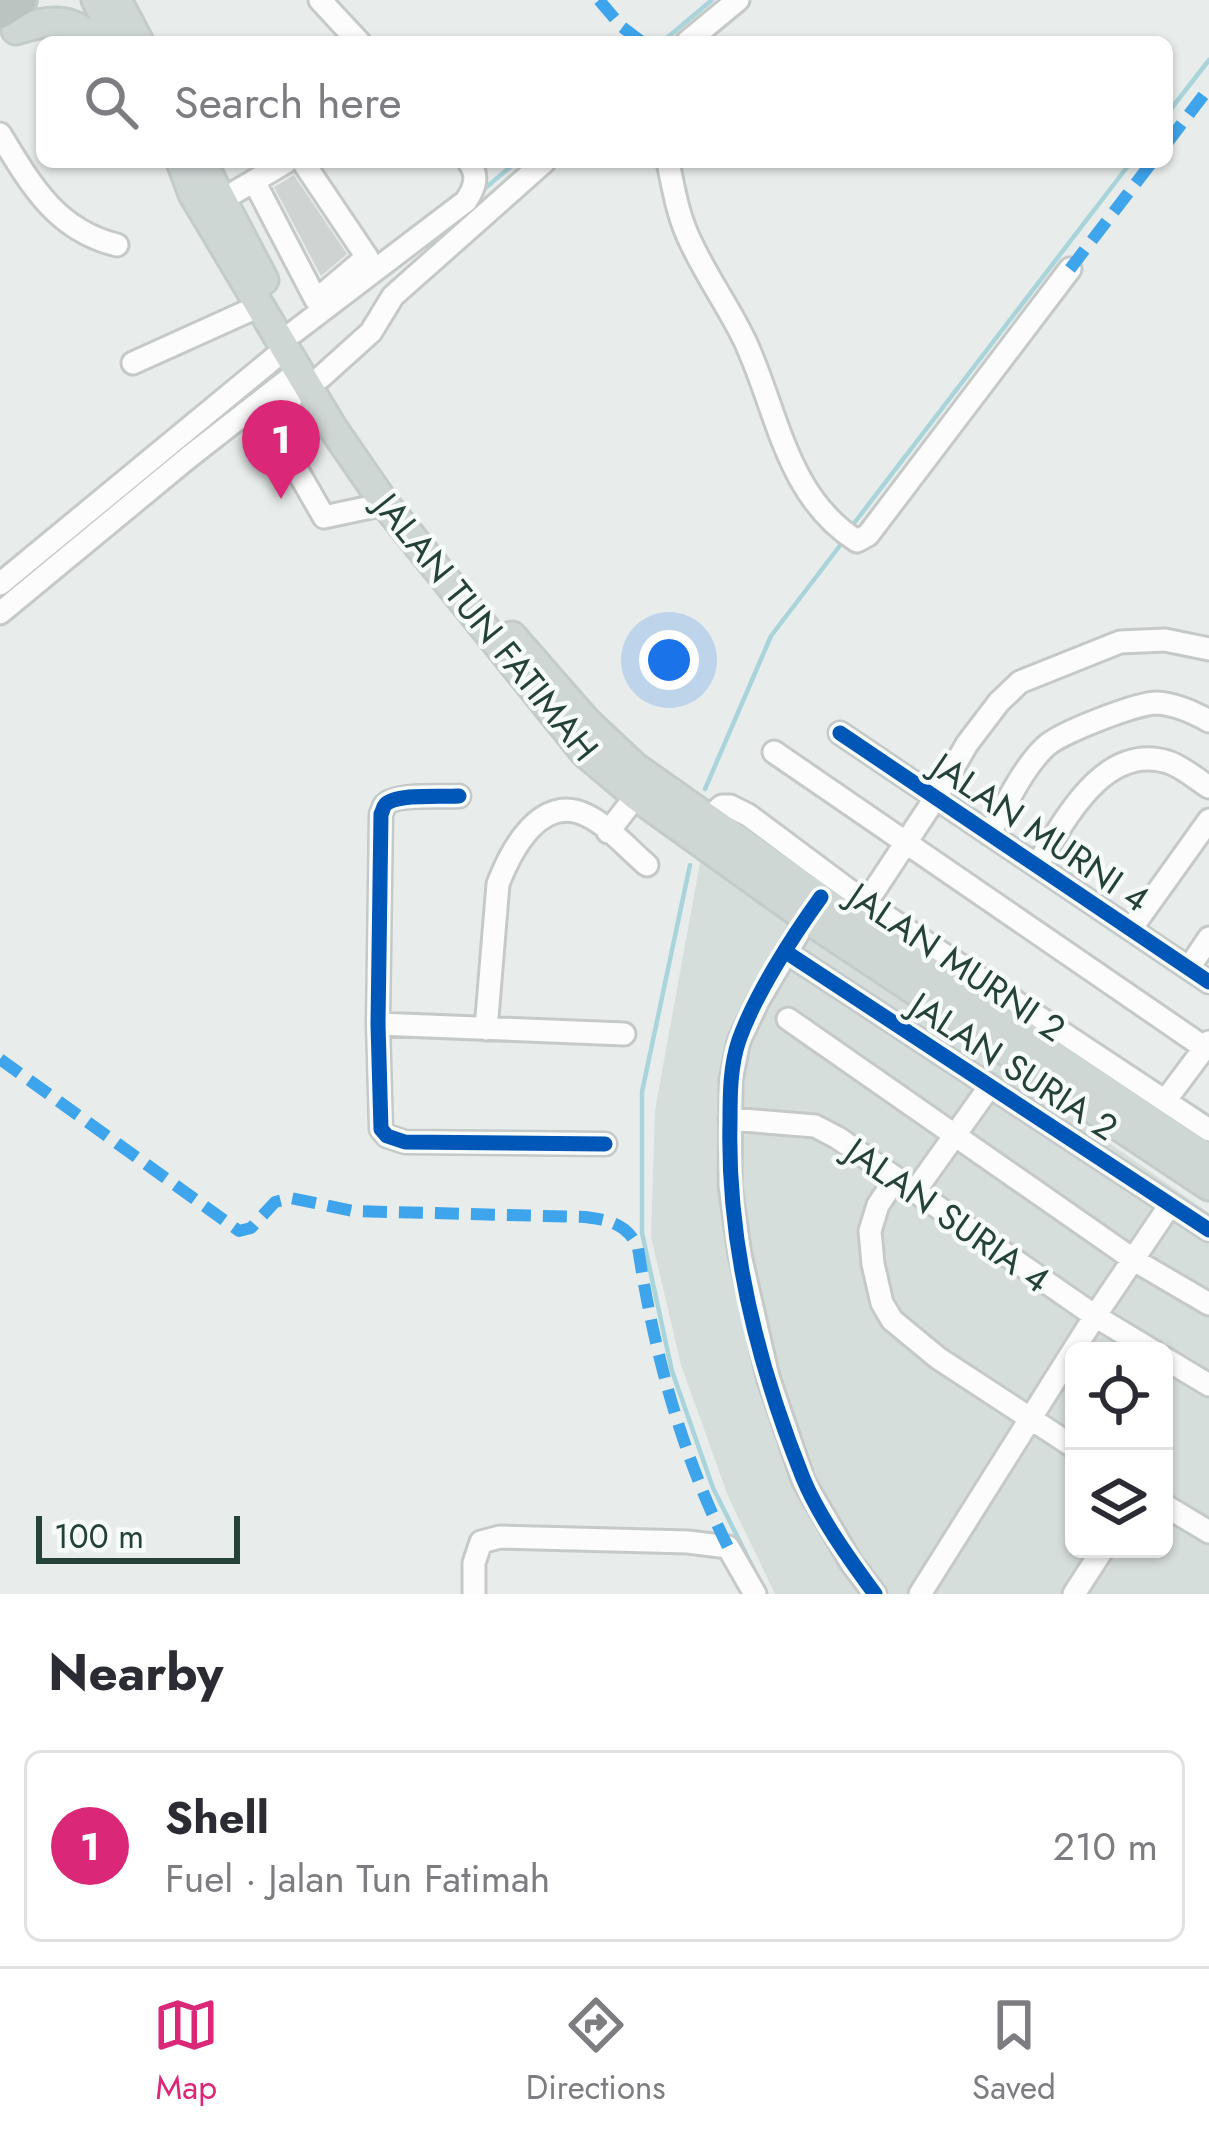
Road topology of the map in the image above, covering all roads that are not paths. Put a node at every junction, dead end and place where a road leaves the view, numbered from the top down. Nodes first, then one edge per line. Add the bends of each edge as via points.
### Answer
1 (56, 0) edge
2 (96, 0) edge
3 (118, 0) edge
4 (132, 0) edge
5 (320, 0) edge
6 (738, 0) edge
7 (9, 21) edge
8 (92, 36) edge
9 (115, 36) edge
10 (136, 36) edge
11 (150, 36) edge
12 (353, 36) edge
13 (694, 36) edge
14 (0, 134) edge
15 (276, 168) edge
16 (308, 168) edge
17 (472, 168) edge
18 (537, 168) edge
19 (669, 168) edge
20 (208, 180) edge
21 (254, 181) junction
22 (118, 245) dead end
23 (1070, 269) dead end
24 (260, 306) junction
25 (300, 362) junction
26 (133, 363) dead end
27 (385, 504) junction
28 (0, 584) edge
29 (0, 613) edge
30 (1209, 649) edge
31 (1209, 721) edge
32 (840, 733) dead end
33 (774, 752) dead end
34 (1209, 787) edge
35 (459, 796) dead end
36 (636, 796) junction
37 (936, 797) junction
38 (706, 819) junction
39 (1209, 820) edge
40 (608, 832) junction
41 (989, 834) junction
42 (907, 842) junction
43 (647, 865) dead end
44 (1036, 866) junction
45 (866, 903) junction
46 (813, 908) junction
47 (1131, 929) junction
48 (1209, 938) edge
49 (786, 952) junction
50 (1189, 968) junction
51 (1209, 982) edge
52 (788, 1019) dead end
53 (378, 1024) junction
54 (486, 1030) junction
55 (625, 1034) dead end
56 (1207, 1045) edge
57 (990, 1086) junction
58 (730, 1119) junction
59 (1156, 1124) junction
60 (1209, 1130) edge
61 (955, 1136) junction
62 (605, 1144) dead end
63 (1209, 1159) edge
64 (905, 1184) junction
65 (1209, 1186) edge
66 (1170, 1205) junction
67 (1209, 1230) edge
68 (1134, 1260) junction
69 (1209, 1304) edge
70 (1095, 1316) junction
71 (1138, 1342) edge
72 (1173, 1363) edge
73 (1209, 1385) edge
74 (1030, 1419) junction
75 (1065, 1441) edge
76 (1173, 1510) edge
77 (1209, 1532) edge
78 (1096, 1558) edge
79 (474, 1594) edge
80 (755, 1594) edge
81 (875, 1594) edge
82 (920, 1594) edge
83 (1074, 1594) edge

1 - 7 main road
2 - 9 main road
3 - 10 main road
4 - 11 main road
5 - 12 street
6 - 13 street
7 - 8 main road via 66,23
14 - 22 street via 58,214 93,239
15 - 21 street
16 - 21 street via 367,257 316,300
17 - 25 street via 466,201
18 - 25 street via 393,296 371,332
19 - 23 street via 686,233 743,336 787,455 812,500 857,541
20 - 21 street
20 - 24 main road, JALAN TUN FATIMAH
20 - 25 main road, JALAN TUN FATIMAH
24 - 25 main road, JALAN TUN FATIMAH
24 - 26 street
25 - 27 main road, JALAN TUN FATIMAH
25 - 27 street via 274,430 325,517
25 - 28 street
25 - 29 street
25 - 38 main road, JALAN TUN FATIMAH via 587,722
27 - 36 main road, JALAN TUN FATIMAH via 571,737
30 - 37 street via 1165,640 1120,643 1020,682 967,744
31 - 41 street via 1150,703 1062,734 1033,760
32 - 37 street, JALAN MURNI 4
33 - 42 street
34 - 44 street via 1172,763 1128,764 1086,789
35 - 53 street via 400,797 381,814
36 - 40 street
36 - 46 main road, JALAN TUN FATIMAH
37 - 41 street, JALAN MURNI 4
37 - 42 street
38 - 45 street, JALAN MURNI 2 via 722,806 739,809
38 - 46 main road, JALAN TUN FATIMAH
39 - 47 street
40 - 43 street
40 - 54 street via 588,815 555,810 519,843 499,884
41 - 44 street, JALAN MURNI 4
42 - 45 street
42 - 56 street
44 - 47 street, JALAN MURNI 4
45 - 59 street, JALAN MURNI 2
46 - 49 street
46 - 59 main road, JALAN TUN FATIMAH
47 - 50 street, JALAN MURNI 4
48 - 50 street
49 - 57 street, JALAN SURIA 2
49 - 58 street via 739,1041
50 - 51 street, JALAN MURNI 4
52 - 61 street
53 - 54 street
53 - 62 street via 387,1136
54 - 55 street
56 - 59 street
57 - 61 street
57 - 66 street, JALAN SURIA 2
58 - 64 street, JALAN SURIA 4 via 814,1126
58 - 81 street via 740,1255 768,1377 805,1482
59 - 60 street, JALAN MURNI 2
59 - 63 main road, JALAN TUN FATIMAH
59 - 65 main road, JALAN TUN FATIMAH
61 - 64 street
61 - 68 street
64 - 70 street, JALAN SURIA 4
64 - 74 street via 878,1205 870,1231 882,1303 938,1358
66 - 67 street, JALAN SURIA 2
66 - 68 street
68 - 69 street
68 - 70 street
70 - 71 street, JALAN SURIA 4
70 - 74 street
72 - 73 street
74 - 75 street
74 - 82 street
76 - 77 street
78 - 83 street
79 - 80 street via 476,1551 500,1537 728,1547

